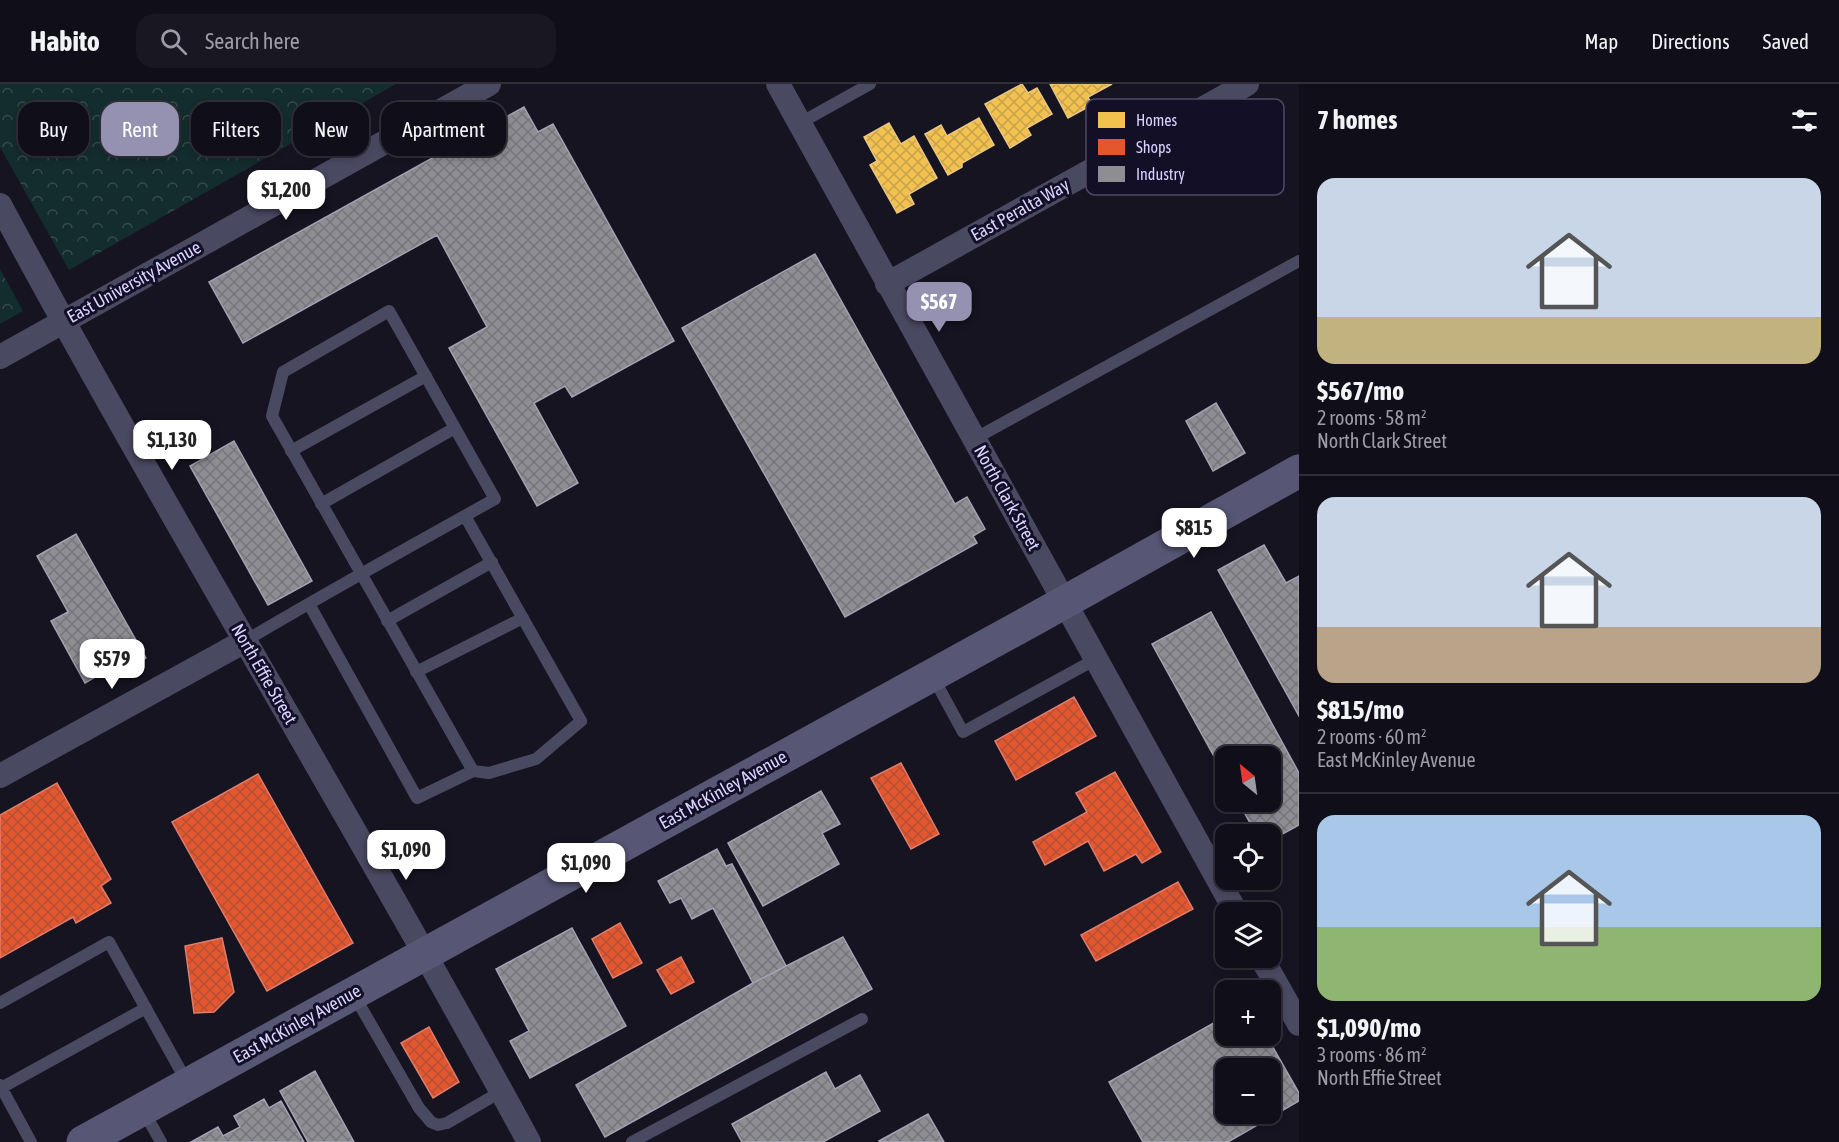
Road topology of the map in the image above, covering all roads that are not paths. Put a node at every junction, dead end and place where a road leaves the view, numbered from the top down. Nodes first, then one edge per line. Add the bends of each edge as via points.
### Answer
1 (489, 84) edge
2 (778, 84) edge
3 (870, 84) edge
4 (1246, 84) edge
5 (1219, 99) edge
6 (800, 123) junction
7 (1086, 173) edge
8 (0, 205) edge
9 (1299, 261) edge
10 (887, 284) junction
11 (63, 322) junction
12 (0, 357) edge
13 (426, 376) junction
14 (455, 429) junction
15 (974, 440) junction
16 (291, 451) junction
17 (1299, 471) edge
18 (321, 504) junction
19 (465, 516) junction
20 (492, 562) junction
21 (360, 574) junction
22 (1064, 602) junction
23 (309, 604) junction
24 (523, 618) junction
25 (387, 621) junction
26 (245, 641) junction
27 (1096, 659) junction
28 (416, 672) junction
29 (932, 675) junction
30 (473, 771) junction
31 (0, 776) edge
32 (1230, 902) edge
33 (424, 954) junction
34 (1270, 968) edge
35 (353, 993) junction
36 (1293, 999) edge
37 (0, 1003) edge
38 (146, 1008) junction
39 (862, 1019) dead end
40 (1299, 1024) edge
41 (188, 1084) junction
42 (1, 1086) edge
43 (502, 1091) junction
44 (5, 1108) edge
45 (143, 1109) junction
46 (31, 1142) edge
47 (82, 1142) edge
48 (161, 1142) edge
49 (530, 1142) edge
50 (632, 1142) edge

1 - 11 street, East University Avenue
2 - 6 street, North Clark Street
3 - 6 lane
4 - 5 street, East Peralta Way
6 - 10 street, North Clark Street
7 - 10 street, East Peralta Way
8 - 11 street, North Effie Street
9 - 15 lane
10 - 15 street, North Clark Street
11 - 12 street, East University Avenue
11 - 26 street, North Effie Street
13 - 14 lane
13 - 16 lane
13 - 16 lane via 389,311 283,372 272,416
14 - 18 lane
14 - 19 lane via 495,499
15 - 22 street, North Clark Street
16 - 18 lane
17 - 22 main road, East McKinley Avenue
18 - 21 lane
19 - 20 lane
19 - 21 lane
20 - 24 lane
20 - 25 lane
21 - 23 lane
21 - 25 lane
22 - 27 street, North Clark Street
22 - 29 main road, East McKinley Avenue
23 - 26 lane
23 - 30 lane via 417,798
24 - 28 lane
24 - 30 lane via 581,721 536,759 489,773
25 - 28 lane
26 - 31 street
26 - 33 street, North Effie Street
27 - 29 lane via 963,732
27 - 32 street, North Clark Street
28 - 30 lane
29 - 33 main road, East McKinley Avenue
33 - 35 main road, East McKinley Avenue
33 - 43 street, North Effie Street
34 - 36 street
35 - 41 main road, East McKinley Avenue
35 - 43 lane via 419,1108 431,1122 447,1123
36 - 40 street
37 - 38 lane via 109,942
38 - 41 lane
38 - 42 lane
39 - 50 lane
41 - 45 main road, East McKinley Avenue
42 - 44 lane
43 - 49 street, North Effie Street
44 - 46 lane
45 - 47 main road, East McKinley Avenue
45 - 48 lane

